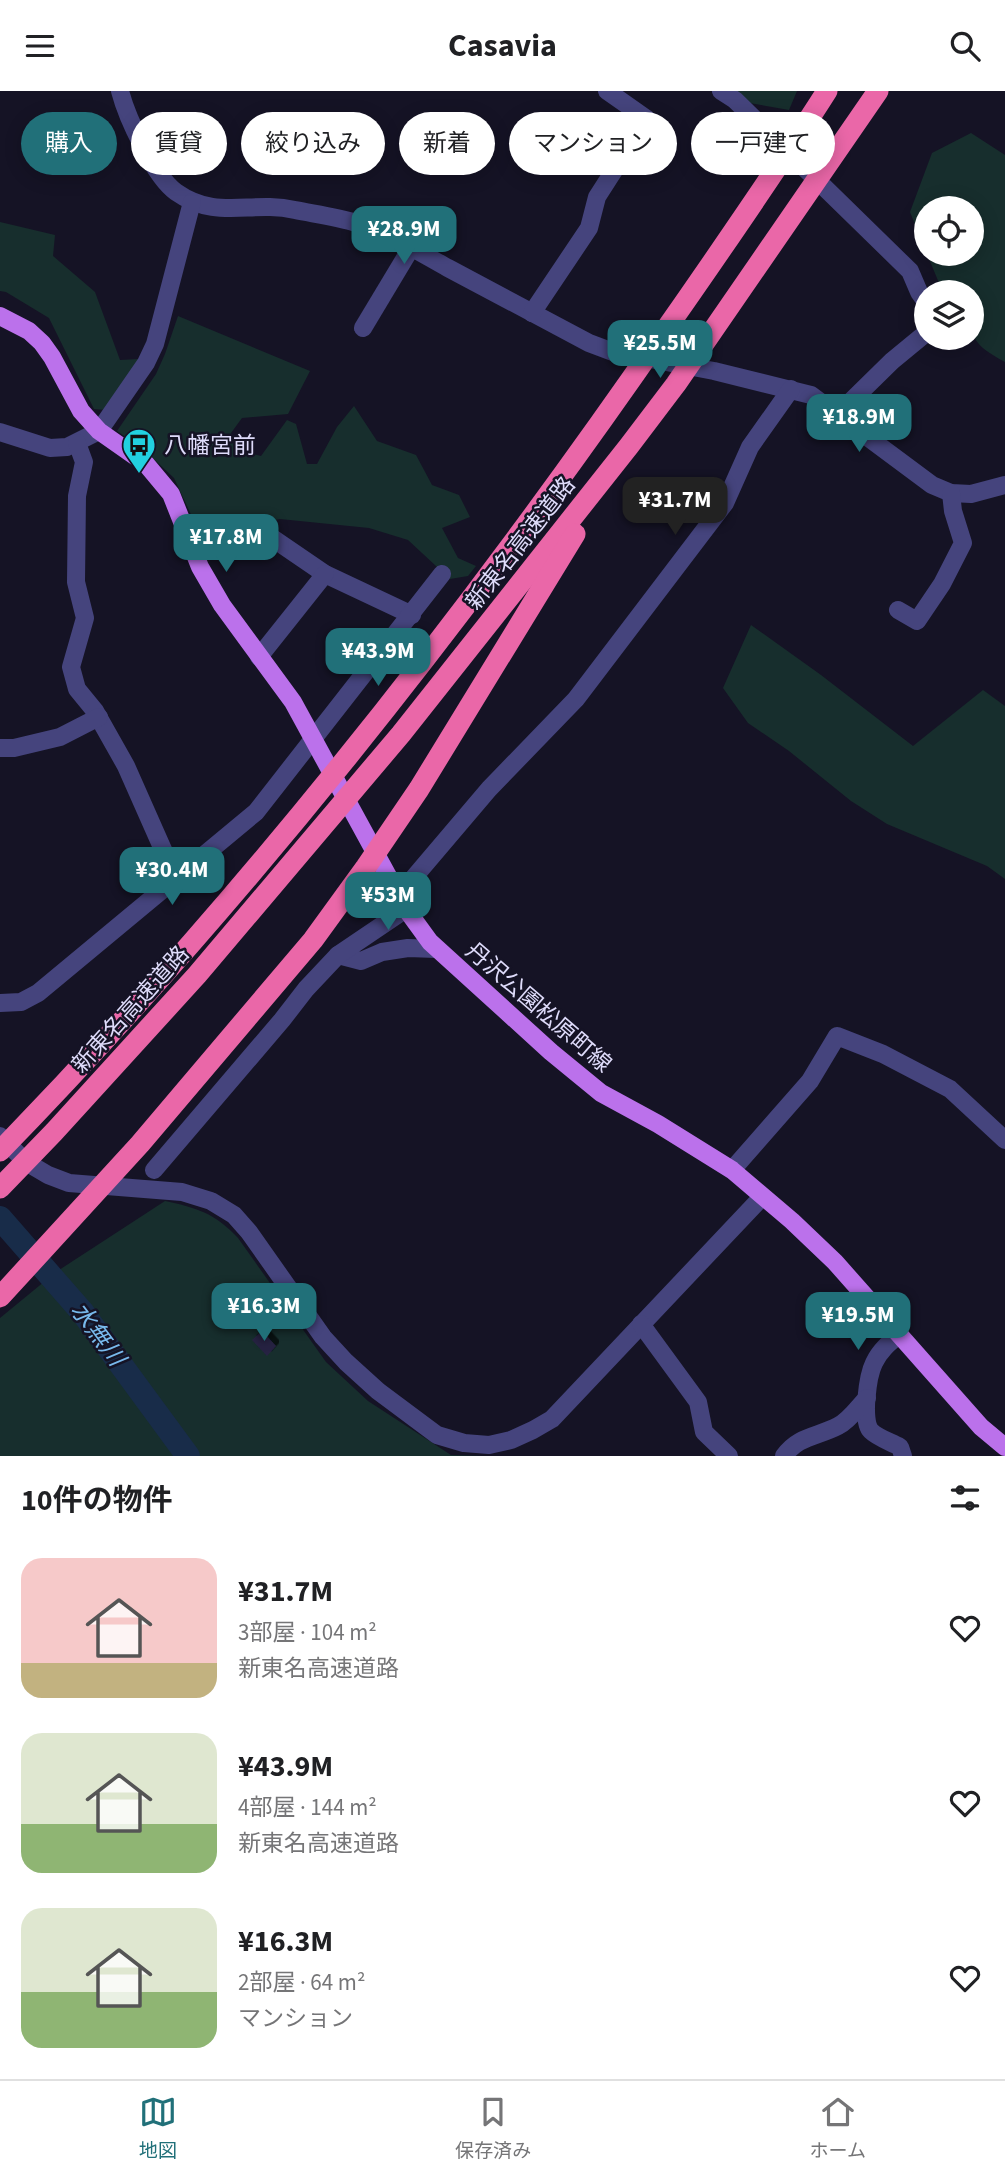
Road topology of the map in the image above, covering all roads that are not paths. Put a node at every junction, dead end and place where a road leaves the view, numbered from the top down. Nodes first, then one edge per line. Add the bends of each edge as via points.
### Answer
1 (120, 91) edge
2 (607, 91) edge
3 (721, 91) edge
4 (878, 91) edge
5 (822, 99) edge
6 (192, 202) junction
7 (411, 248) junction
8 (914, 282) edge
9 (532, 313) junction
10 (0, 316) edge
11 (363, 328) dead end
12 (914, 343) edge
13 (791, 389) junction
14 (838, 414) junction
15 (102, 427) junction
16 (0, 432) edge
17 (77, 443) junction
18 (629, 446) junction
19 (1004, 481) edge
20 (951, 493) junction
21 (265, 533) dead end
22 (326, 574) junction
23 (442, 574) dead end
24 (898, 610) dead end
25 (412, 615) junction
26 (259, 657) junction
27 (99, 717) junction
28 (317, 744) junction
29 (0, 748) edge
30 (176, 879) junction
31 (402, 902) junction
32 (436, 949) junction
33 (338, 955) junction
34 (0, 1003) edge
35 (0, 1136) edge
36 (1005, 1140) edge
37 (0, 1151) edge
38 (154, 1170) dead end
39 (732, 1170) junction
40 (0, 1188) edge
41 (762, 1196) junction
42 (0, 1297) edge
43 (641, 1324) junction
44 (899, 1335) junction
45 (867, 1398) junction
46 (1005, 1447) edge
47 (729, 1456) edge
48 (784, 1456) edge
49 (903, 1456) edge

1 - 6 street via 157,169 173,191
2 - 9 street via 647,120 597,197 589,228
3 - 8 street via 736,100 834,196 909,271
4 - 18 highway, 新東名高速道路
5 - 37 highway, 新東名高速道路 via 596,431 381,715 176,961
6 - 7 street via 224,209 285,207 358,223
6 - 15 street via 155,344
7 - 9 street
7 - 11 street
9 - 13 street via 613,352
10 - 15 main road, 丹沢公園松原町線 via 42,343 80,411
12 - 14 street
13 - 14 street via 811,395
13 - 31 street via 750,447 725,503 576,699 489,789
14 - 20 street via 932,485
15 - 17 street
15 - 26 main road, 丹沢公園松原町線 via 146,464 171,494 200,567
16 - 17 street via 50,448
17 - 27 street via 84,462 77,496 76,582 85,618 71,667 78,689
18 - 40 highway, 新東名高速道路 via 401,734 197,975
18 - 42 highway via 419,789 313,940 140,1144
19 - 20 street via 971,494
20 - 24 street via 962,543 917,621
21 - 22 street
22 - 25 street
22 - 26 street
23 - 25 street
25 - 28 street
26 - 28 main road, 丹沢公園松原町線
27 - 29 street via 60,737
27 - 30 street
28 - 30 street via 256,813
28 - 31 main road, 丹沢公園松原町線
30 - 34 street via 38,993 21,1002
31 - 32 main road, 丹沢公園松原町線
31 - 33 street
32 - 33 street via 382,952 361,961
32 - 39 main road, 丹沢公園松原町線 via 601,1093
33 - 38 street
35 - 43 street via 26,1163 69,1183 182,1192 222,1207 249,1232 346,1362 437,1434 464,1443 489,1445 511,1440 552,1419
36 - 39 street via 950,1089 837,1036 810,1081
39 - 41 main road, 丹沢公園松原町線
41 - 43 street
41 - 44 main road, 丹沢公園松原町線 via 835,1262
43 - 47 street via 698,1402 704,1432
44 - 45 street via 874,1362
44 - 46 main road, 丹沢公園松原町線 via 981,1427
45 - 48 street via 846,1421 792,1444
45 - 49 street via 870,1431 900,1447

